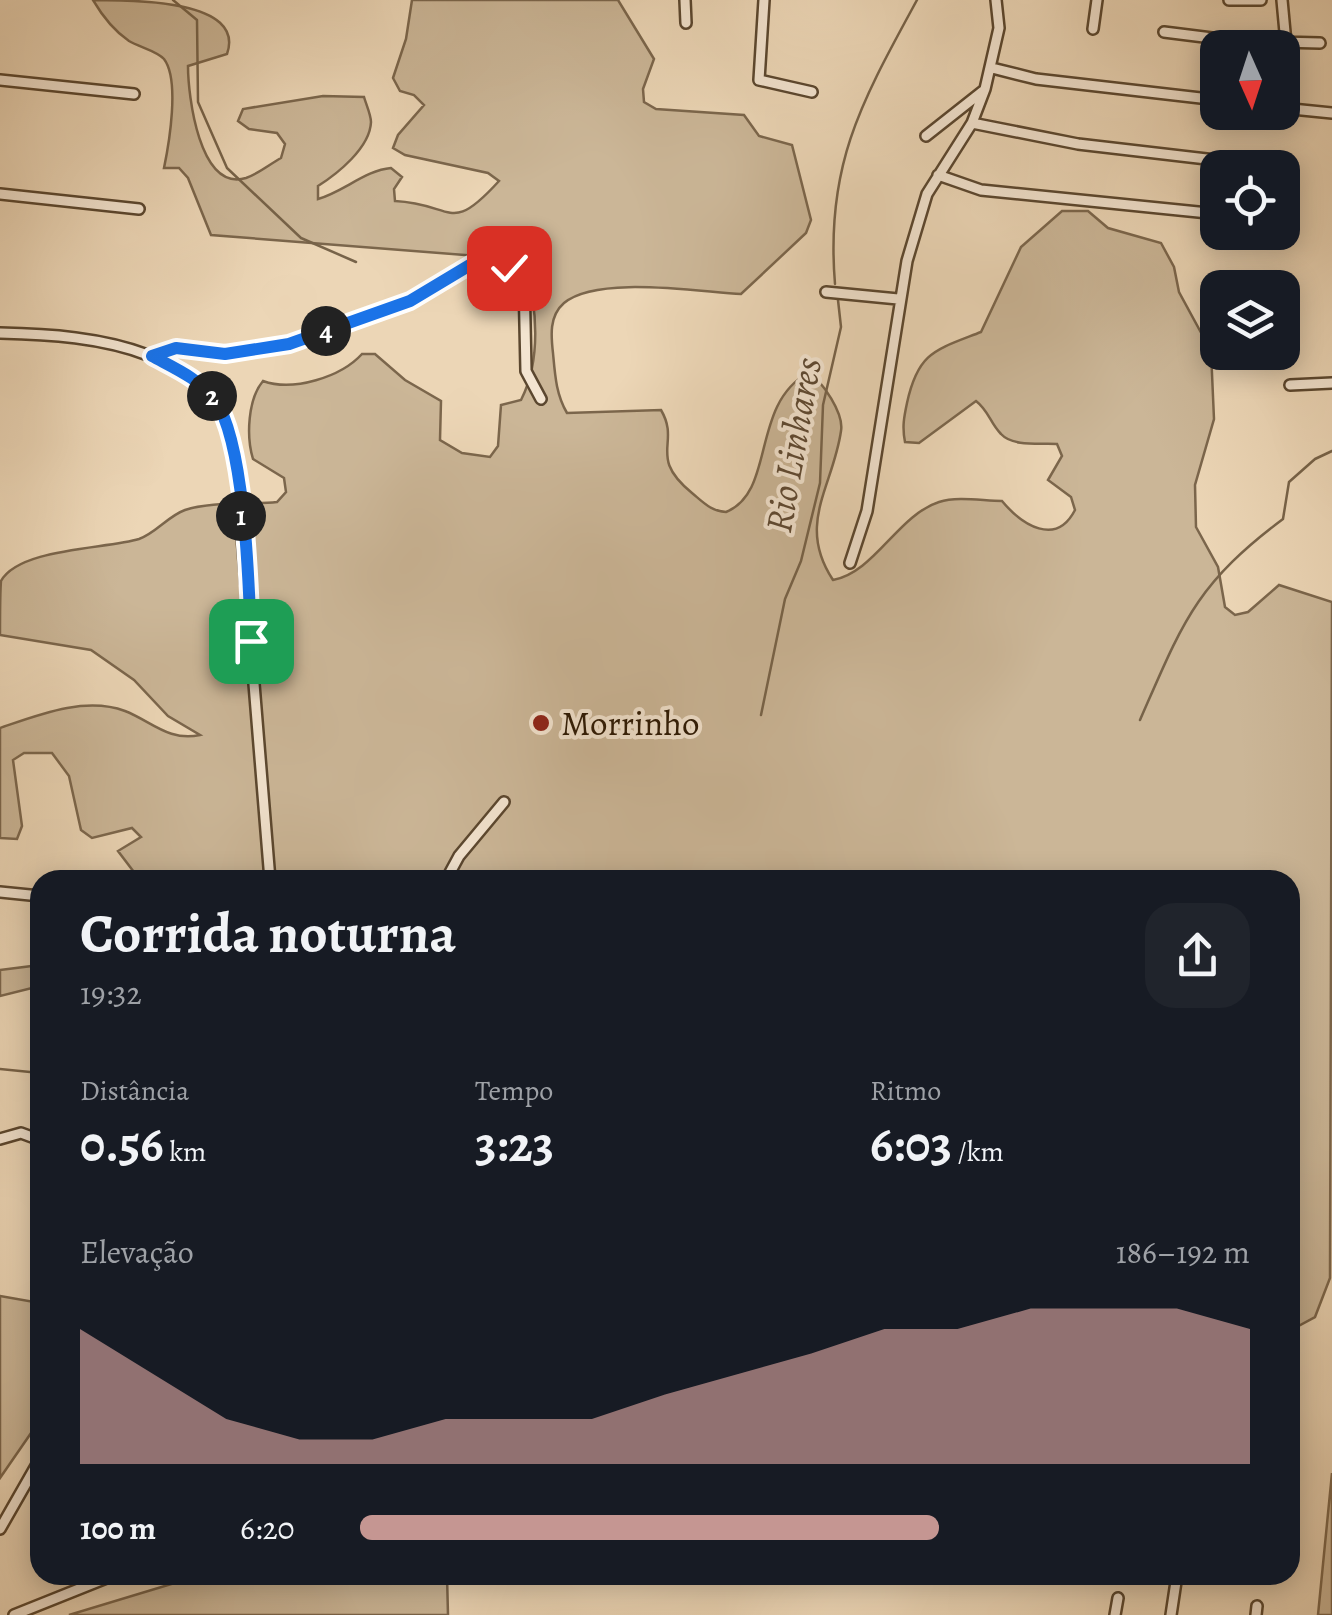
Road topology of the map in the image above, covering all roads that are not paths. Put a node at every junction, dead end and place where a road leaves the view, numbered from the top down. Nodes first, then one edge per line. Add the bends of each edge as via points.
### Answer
1 (685, 0) edge
2 (764, 0) edge
3 (996, 0) edge
4 (1097, 0) edge
5 (1229, 0) edge
6 (1261, 0) edge
7 (1282, 0) edge
8 (686, 22) dead end
9 (1093, 29) dead end
10 (1285, 30) edge
11 (1164, 32) dead end
12 (1200, 35) edge
13 (1300, 42) edge
14 (1320, 43) dead end
15 (992, 68) junction
16 (0, 80) edge
17 (985, 89) junction
18 (812, 92) dead end
19 (134, 94) dead end
20 (1200, 98) edge
21 (1300, 110) edge
22 (1332, 113) edge
23 (972, 124) junction
24 (926, 136) dead end
25 (1200, 161) edge
26 (938, 175) junction
27 (0, 194) edge
28 (139, 209) dead end
29 (1200, 212) edge
30 (826, 292) dead end
31 (898, 299) junction
32 (0, 333) edge
33 (152, 356) junction
34 (1332, 382) edge
35 (1290, 385) dead end
36 (541, 400) dead end
37 (850, 564) dead end
38 (504, 802) dead end
39 (269, 870) edge
40 (451, 870) edge
41 (0, 892) edge
42 (30, 895) edge
43 (30, 1136) edge
44 (0, 1139) edge
45 (30, 1477) edge
46 (0, 1529) edge
47 (89, 1585) edge
48 (1176, 1585) edge
49 (1118, 1598) dead end
50 (14, 1615) edge
51 (1116, 1615) edge
52 (1171, 1615) edge

1 - 8 street
2 - 18 street via 760,80
3 - 15 street
4 - 9 street
5 - 6 street
7 - 10 street
11 - 12 street
13 - 14 street
15 - 17 street
15 - 20 street
16 - 19 street
17 - 23 street
17 - 24 street
21 - 22 street
23 - 25 street
23 - 26 street
26 - 29 street via 981,190
26 - 31 street via 924,202
27 - 28 street
30 - 31 street
31 - 37 street via 867,510
32 - 33 street via 64,337
33 - 36 street via 176,348 225,354 289,344 410,301 482,264 524,278 526,371
33 - 39 street via 205,388 233,441
34 - 35 street
38 - 40 street
41 - 42 street
43 - 44 street
45 - 46 street
47 - 50 street
48 - 52 street
49 - 51 street

